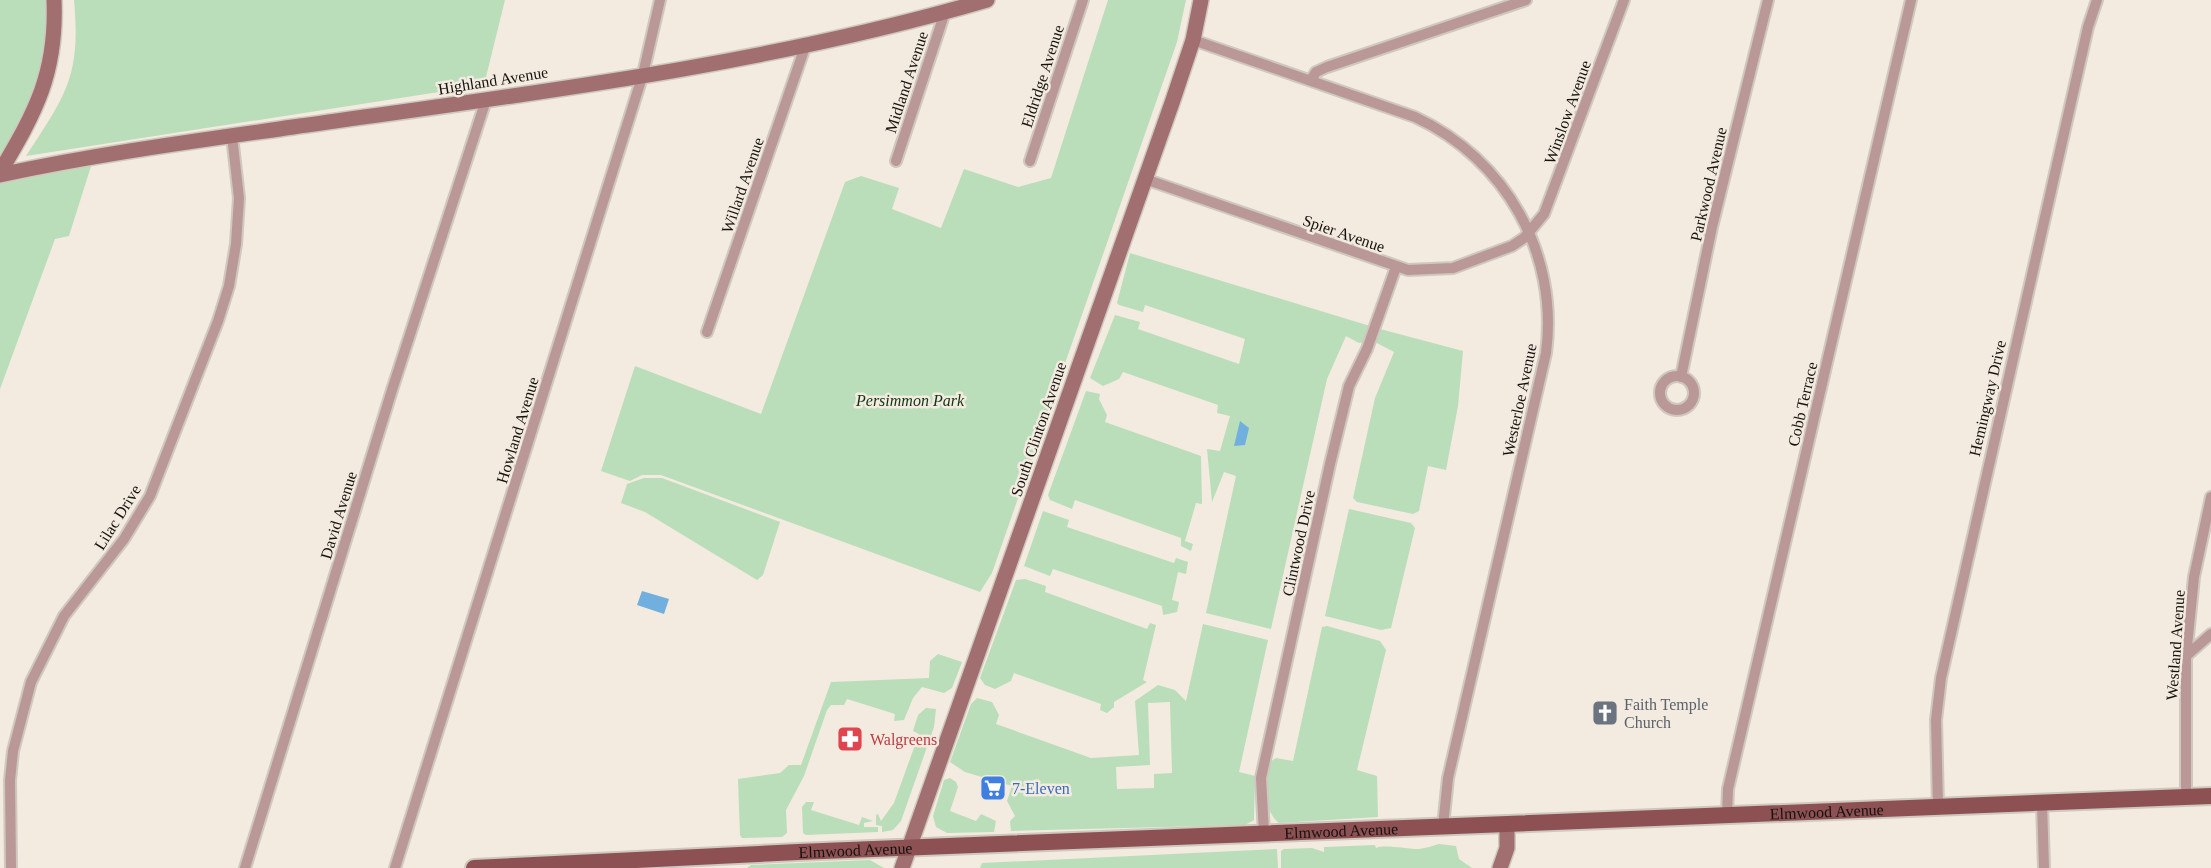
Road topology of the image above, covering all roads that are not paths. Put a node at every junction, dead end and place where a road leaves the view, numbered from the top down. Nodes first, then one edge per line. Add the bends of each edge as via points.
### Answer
1 (54, 0) edge
2 (660, 0) edge
3 (987, 0) edge
4 (1083, 0) edge
5 (1201, 0) edge
6 (1526, 0) edge
7 (1624, 0) edge
8 (1768, 0) edge
9 (1911, 0) edge
10 (2097, 0) edge
11 (945, 12) junction
12 (1193, 40) junction
13 (805, 47) junction
14 (643, 74) junction
15 (1311, 80) junction
16 (486, 99) junction
17 (232, 136) junction
18 (896, 161) dead end
19 (1030, 161) dead end
20 (0, 173) edge
21 (1145, 179) junction
22 (1530, 230) junction
23 (1396, 267) junction
24 (707, 332) dead end
25 (1681, 376) dead end
26 (2211, 497) edge
27 (2211, 634) edge
28 (2186, 656) junction
29 (2211, 796) edge
30 (2186, 797) junction
31 (2042, 803) junction
32 (1938, 807) junction
33 (1726, 814) junction
34 (1507, 824) junction
35 (1443, 826) junction
36 (1264, 833) junction
37 (908, 847) junction
38 (517, 867) edge
39 (11, 868) edge
40 (245, 868) edge
41 (395, 868) edge
42 (474, 868) edge
43 (902, 868) edge
44 (1500, 868) edge
45 (2044, 868) edge

1 - 20 street via 55,33 42,94
2 - 14 street, Howland Avenue
3 - 11 street, Highland Avenue
4 - 19 street, Eldridge Avenue
5 - 12 street, South Clinton Avenue
6 - 15 street via 1327,67 1316,72
7 - 22 street, Winslow Avenue via 1550,203
8 - 25 street, Parkwood Avenue via 1712,227
9 - 33 street, Cobb Terrace via 1728,789
10 - 32 street, Hemingway Drive via 2030,277 1941,678 1936,720
11 - 13 street, Highland Avenue
11 - 18 street, Midland Avenue
12 - 15 street, Westerloe Avenue
12 - 21 street, South Clinton Avenue
13 - 14 street, Highland Avenue
13 - 24 street, Willard Avenue
14 - 16 street, Highland Avenue
14 - 41 street, Howland Avenue
15 - 22 street, Westerloe Avenue via 1415,117 1449,135 1494,177
16 - 17 street, Highland Avenue
16 - 40 street, David Avenue
17 - 20 street, Highland Avenue
17 - 39 street, Lilac Drive via 239,198 229,286 150,496 124,539 64,616 31,682 12,761
21 - 23 street, Spier Avenue
21 - 37 street, South Clinton Avenue
22 - 23 street, Spier Avenue via 1512,246 1453,268 1424,272
22 - 35 street, Westerloe Avenue via 1548,295 1546,353 1448,778
23 - 36 street, Clintwood Drive via 1367,349 1349,386 1330,464 1261,778
26 - 28 street, Westland Avenue via 2194,578
27 - 28 street
28 - 30 street, Westland Avenue
29 - 30 main road, Elmwood Avenue
30 - 31 main road, Elmwood Avenue
31 - 32 main road, Elmwood Avenue
31 - 45 street
32 - 33 main road, Elmwood Avenue
33 - 34 main road, Elmwood Avenue
34 - 35 main road, Elmwood Avenue
34 - 44 street via 1507,848
35 - 36 main road, Elmwood Avenue
36 - 37 main road, Elmwood Avenue
37 - 38 main road, Elmwood Avenue
37 - 43 street, South Clinton Avenue
38 - 42 main road, Elmwood Avenue

